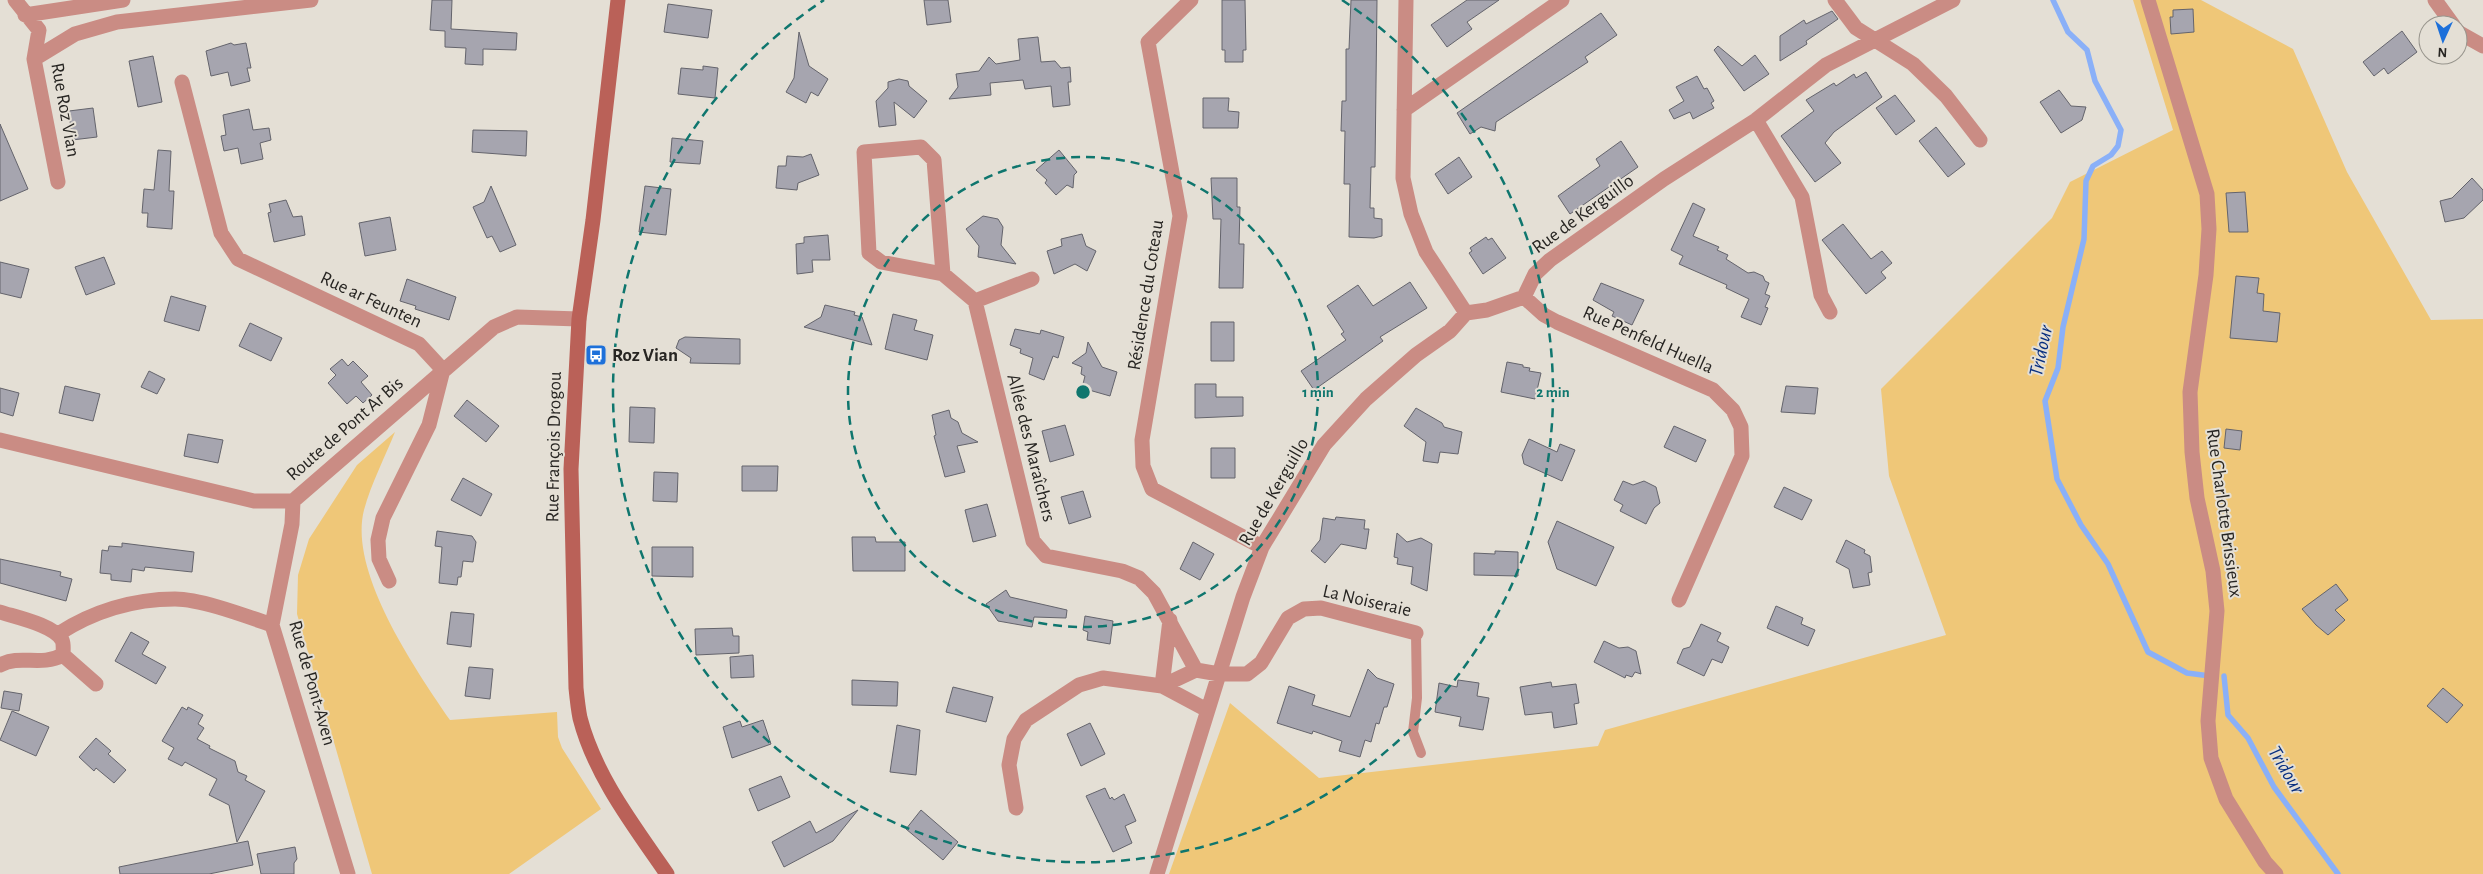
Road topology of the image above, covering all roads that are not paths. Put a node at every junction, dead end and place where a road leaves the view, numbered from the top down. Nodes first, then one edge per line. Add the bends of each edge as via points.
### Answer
1 (15, 0) edge
2 (123, 0) edge
3 (618, 0) edge
4 (1190, 0) edge
5 (1406, 0) edge
6 (1562, 0) edge
7 (1836, 0) edge
8 (1953, 0) edge
9 (2148, 0) edge
10 (2435, 0) edge
11 (305, 1) edge
12 (25, 15) junction
13 (2446, 15) edge
14 (2468, 38) edge
15 (1873, 41) junction
16 (2483, 46) edge
17 (34, 59) junction
18 (182, 82) dead end
19 (1404, 110) junction
20 (1756, 120) junction
21 (1980, 140) dead end
22 (58, 182) dead end
23 (943, 274) junction
24 (1032, 279) dead end
25 (1524, 297) junction
26 (975, 301) junction
27 (1830, 312) dead end
28 (1466, 313) junction
29 (579, 319) junction
30 (443, 370) junction
31 (0, 440) edge
32 (293, 500) junction
33 (1262, 547) junction
34 (388, 582) dead end
35 (1679, 600) dead end
36 (0, 612) edge
37 (1170, 620) junction
38 (272, 625) junction
39 (1416, 633) joint
40 (58, 634) junction
41 (63, 655) junction
42 (0, 665) edge
43 (1196, 670) junction
44 (1219, 674) junction
45 (96, 684) dead end
46 (1162, 686) junction
47 (1207, 710) junction
48 (1421, 753) dead end
49 (1016, 808) dead end
50 (348, 874) edge
51 (667, 874) edge
52 (1157, 874) edge
53 (2276, 874) edge

1 - 12 street
2 - 12 street
3 - 29 street, Rue François Drogou
4 - 33 street, Résidence du Coteau via 1148,42 1180,216 1142,440 1143,466 1152,489
5 - 19 street
6 - 19 street
7 - 15 street via 1856,28
8 - 15 street, Rue de Kerguillo
9 - 53 street, Rue Charlotte Brissieux via 2208,194 2206,275 2190,392 2197,498 2217,611 2208,721 2211,758 2226,799
10 - 13 street
11 - 17 street, Rue Roz Vian via 117,22 75,34
12 - 17 street via 39,30
14 - 16 street
15 - 20 street, Rue de Kerguillo via 1826,65
15 - 21 street via 1913,64 1946,96
17 - 22 street, Rue Roz Vian
18 - 30 street, Rue ar Feunten via 221,233 238,259 419,344
19 - 28 street via 1403,178 1411,214 1426,252
20 - 25 street, Rue de Kerguillo via 1664,179 1550,260 1535,274
20 - 27 street via 1802,197 1821,295
23 - 23 street via 880,262 869,252 864,152 921,147 934,160
23 - 26 street
24 - 26 street
25 - 28 street via 1487,310
25 - 35 street, Rue Penfeld Huella via 1557,322 1713,390 1733,410 1741,427 1742,456
26 - 37 street, Allée des Maraîchers via 1033,541 1046,556 1139,578 1154,593
28 - 33 street, Rue de Kerguillo via 1450,331 1416,355 1366,399 1324,445
29 - 30 street, Route de Pont Ar Bis via 517,317 494,327
29 - 51 street, Rue François Drogou via 571,469 576,688 580,718 595,758 617,799
30 - 32 street, Route de Pont Ar Bis
30 - 34 street via 429,424 382,518 379,559
31 - 32 street, Route de Pont Ar Bis via 254,501
32 - 38 street, Rue de Pont-Aven via 292,524
33 - 44 street, Rue de Kerguillo
36 - 40 street
37 - 43 street, Allée des Maraîchers
37 - 46 street
38 - 40 street via 176,598 135,602 82,619
38 - 50 street, Rue de Pont-Aven
39 - 44 street, La Noiseraie via 1321,608 1304,609 1288,618 1261,663 1246,674
39 - 48 lane, La Noiseraie via 1417,698 1413,732
40 - 41 street via 63,641
41 - 42 street via 51,661 9,660
41 - 45 street
43 - 44 street, La Noiseraie
43 - 46 street
44 - 47 street, Rue de Kerguillo
46 - 47 street
46 - 49 street via 1103,678 1079,685 1026,720 1014,739 1010,765
47 - 52 street, Rue de Kerguillo

